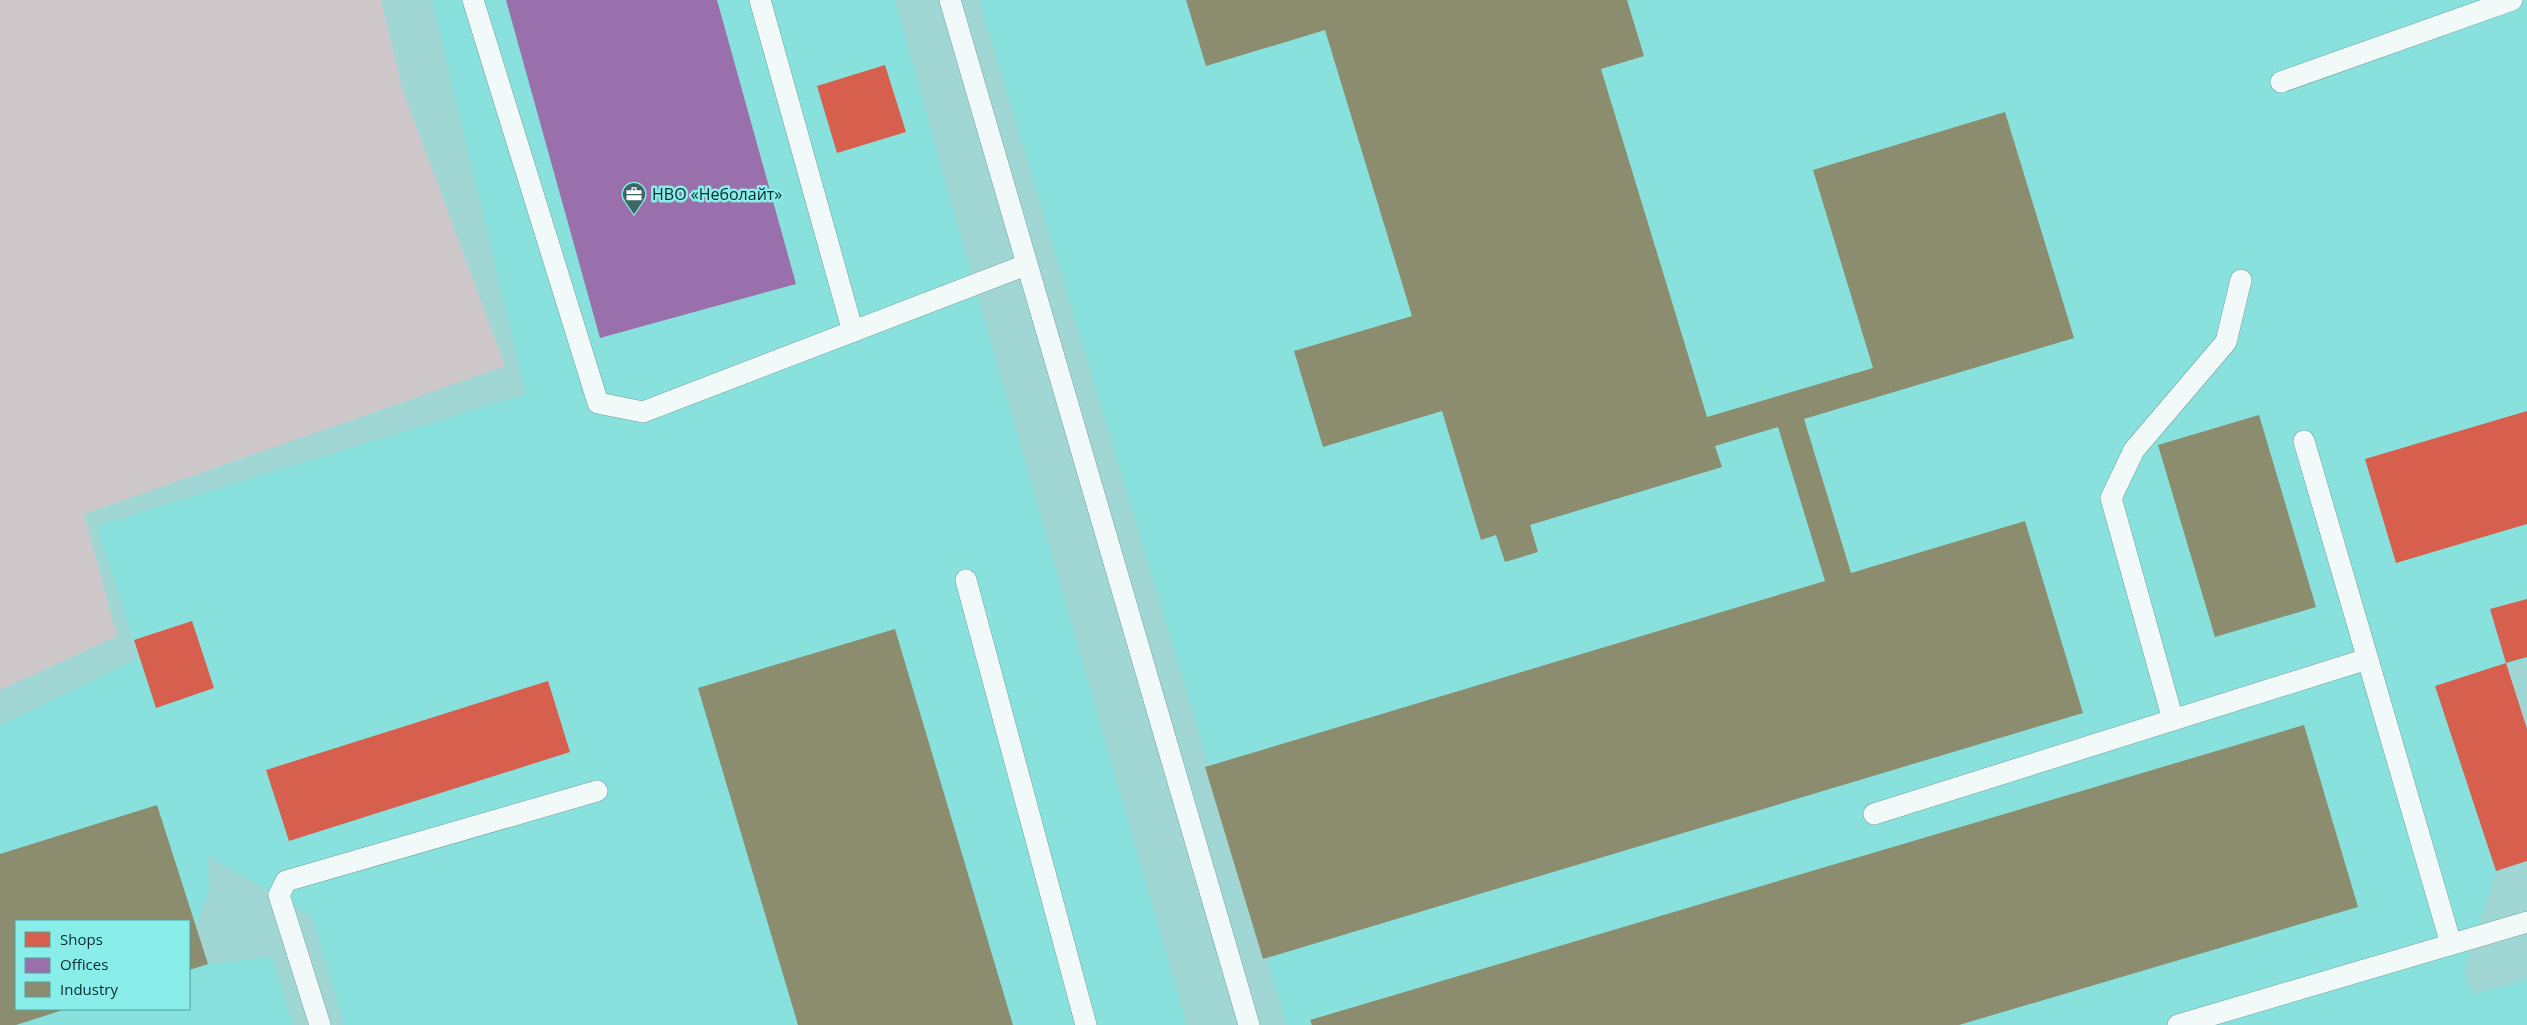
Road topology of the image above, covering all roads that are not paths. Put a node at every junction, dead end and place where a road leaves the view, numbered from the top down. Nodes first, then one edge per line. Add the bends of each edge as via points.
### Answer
1 (473, 0) edge
2 (760, 0) edge
3 (950, 0) edge
4 (2512, 0) edge
5 (2281, 82) dead end
6 (1026, 265) junction
7 (2241, 280) dead end
8 (853, 332) junction
9 (2304, 441) dead end
10 (966, 580) dead end
11 (2368, 659) junction
12 (2173, 720) junction
13 (597, 790) dead end
14 (1874, 814) dead end
15 (2527, 922) edge
16 (2451, 944) junction
17 (320, 1025) edge
18 (1086, 1025) edge
19 (1249, 1025) edge
20 (2178, 1025) edge

1 - 8 lane via 598,403 643,412
2 - 8 lane
3 - 6 lane
4 - 5 lane
6 - 8 lane
6 - 19 lane
7 - 12 lane via 2226,342 2134,450 2111,498
9 - 11 lane
10 - 18 lane
11 - 12 lane
11 - 16 lane
12 - 14 lane
13 - 17 lane via 286,881 279,895
15 - 16 lane
16 - 20 lane

